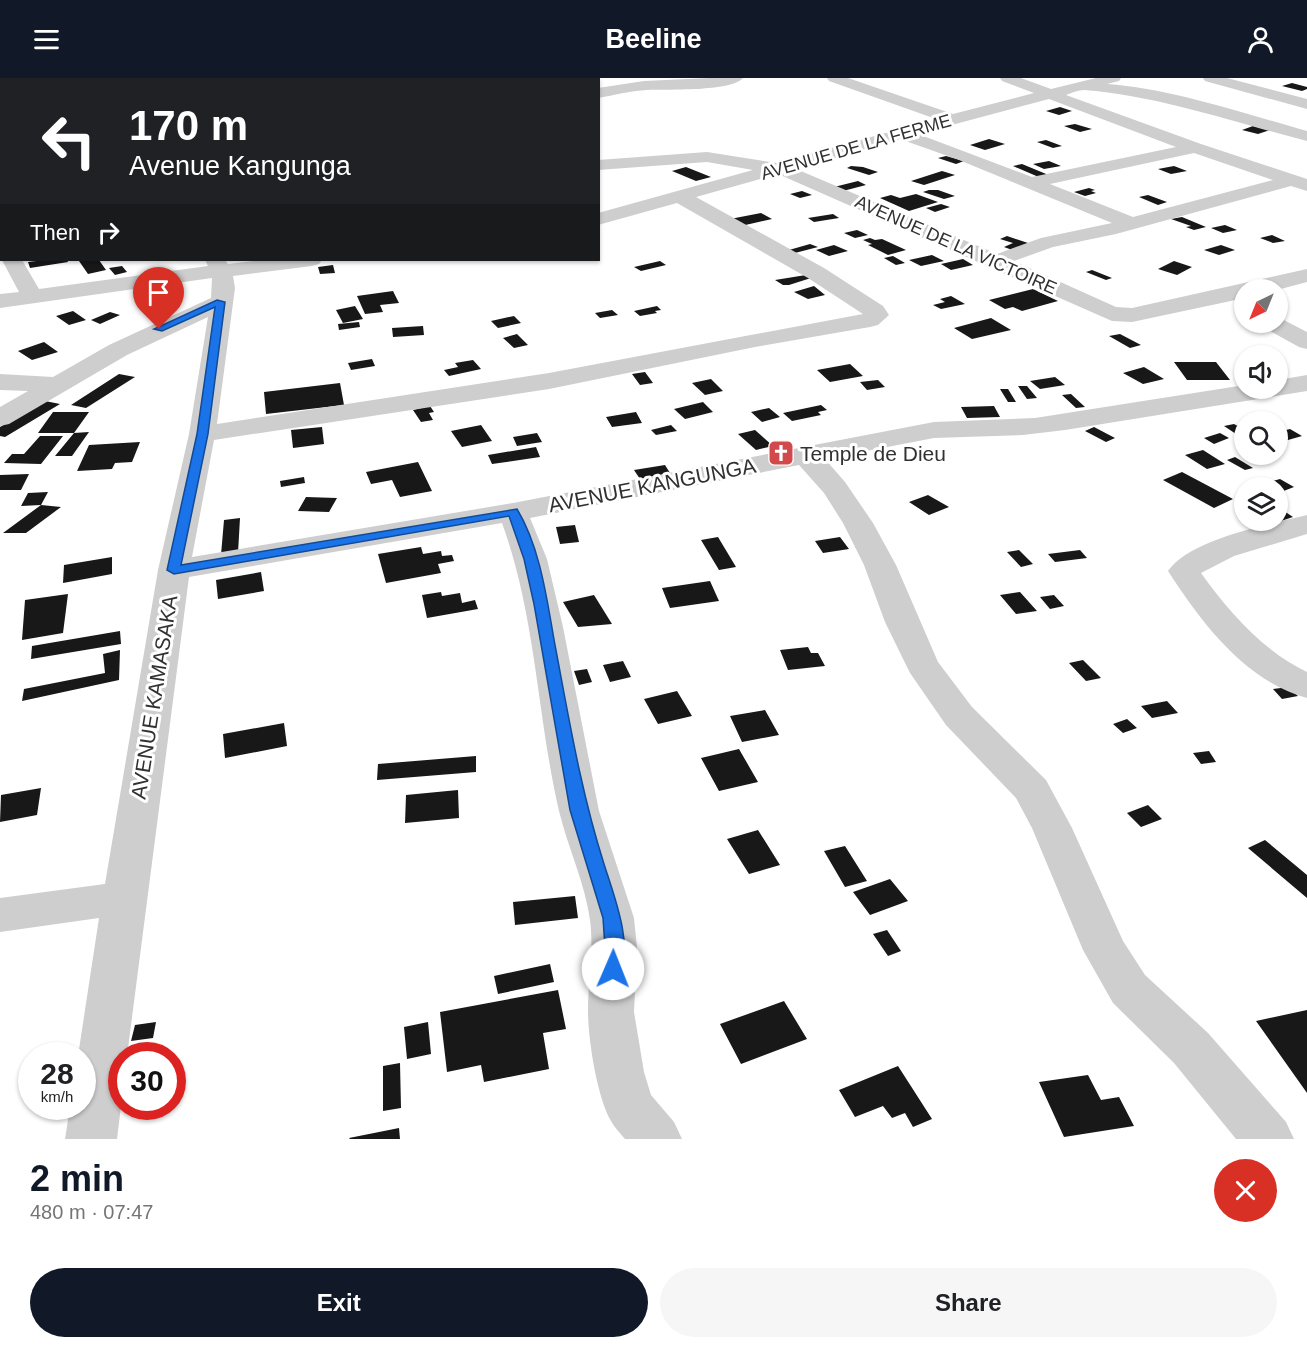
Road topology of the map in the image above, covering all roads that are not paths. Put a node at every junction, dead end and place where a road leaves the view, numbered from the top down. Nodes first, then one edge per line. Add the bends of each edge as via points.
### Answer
1 (736, 78) edge
2 (834, 78) edge
3 (1006, 78) edge
4 (1114, 78) edge
5 (1210, 78) edge
6 (1078, 87) junction
7 (600, 93) edge
8 (1048, 94) junction
9 (1307, 104) edge
10 (952, 119) junction
11 (902, 134) junction
12 (1307, 136) edge
13 (1195, 147) junction
14 (600, 165) edge
15 (781, 169) junction
16 (1034, 183) junction
17 (1299, 183) edge
18 (681, 197) junction
19 (600, 218) edge
20 (1132, 224) junction
21 (13, 261) edge
22 (307, 261) edge
23 (996, 261) junction
24 (1307, 275) edge
25 (219, 278) edge
26 (1288, 280) edge
27 (1234, 293) edge
28 (32, 296) junction
29 (1220, 297) junction
30 (0, 301) edge
31 (1234, 304) edge
32 (1288, 331) edge
33 (1307, 342) edge
34 (0, 382) edge
35 (1307, 383) edge
36 (56, 385) junction
37 (1288, 386) edge
38 (1234, 394) edge
39 (0, 418) edge
40 (202, 434) junction
41 (807, 456) junction
42 (513, 512) junction
43 (1307, 524) edge
44 (174, 570) junction
45 (1307, 686) edge
46 (124, 898) junction
47 (0, 915) edge
48 (91, 1139) edge
49 (656, 1139) edge
50 (1268, 1139) edge

1 - 7 street
2 - 10 street
3 - 8 street
4 - 6 street, AVENUE DE LA FERME
5 - 9 street
6 - 8 street, AVENUE DE LA FERME
6 - 12 street via 1122,89
8 - 10 street, AVENUE DE LA FERME
8 - 13 street
10 - 11 street, AVENUE DE LA FERME
11 - 15 street, AVENUE DE LA FERME
11 - 16 street
13 - 16 street
13 - 17 street
14 - 15 street via 707,158
15 - 18 street, AVENUE DE LA FERME
15 - 23 street, AVENUE DE LA VICTOIRE
16 - 20 street
17 - 20 street
18 - 19 street, AVENUE DE LA FERME
18 - 40 street via 816,273 878,315 870,320 549,381
20 - 23 street via 1048,242
21 - 28 street
22 - 25 street
23 - 29 street, AVENUE DE LA VICTOIRE via 1106,312 1132,315
24 - 26 street
25 - 28 street via 181,275
25 - 36 street via 144,336
25 - 40 street, AVENUE KAMASAKA
27 - 29 street
28 - 30 street
29 - 31 street
32 - 33 street
34 - 36 street
35 - 37 street
36 - 39 street
38 - 41 street, AVENUE KANGUNGA via 1038,426 951,428
40 - 44 street, AVENUE KAMASAKA
41 - 42 street, AVENUE KANGUNGA
41 - 50 street via 858,523 922,665 959,716 1032,790 1105,950 1129,989 1191,1048
42 - 44 street, AVENUE KANGUNGA
42 - 49 street via 531,559 541,604 579,810 612,918 615,948 611,1012 620,1072 629,1106
43 - 45 street via 1192,562 1184,571 1201,597 1267,664
44 - 46 street, AVENUE KAMASAKA
46 - 47 street
46 - 48 street, AVENUE KAMASAKA

